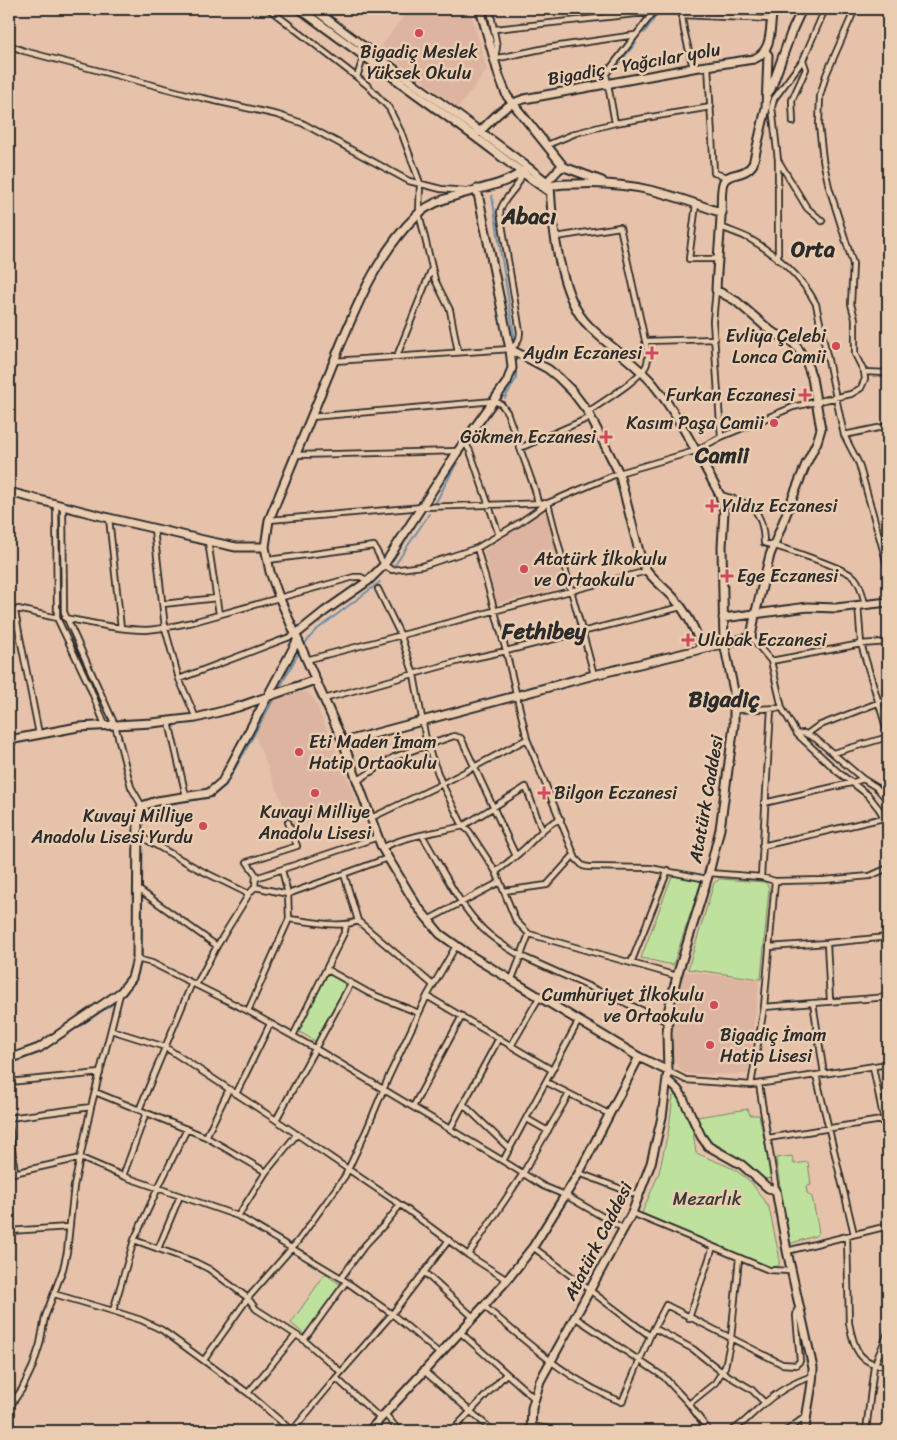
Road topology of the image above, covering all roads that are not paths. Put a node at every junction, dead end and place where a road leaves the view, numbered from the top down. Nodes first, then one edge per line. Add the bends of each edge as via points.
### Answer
1 (269, 9) edge
2 (300, 9) edge
3 (314, 9) edge
4 (480, 9) edge
5 (490, 9) edge
6 (681, 9) edge
7 (773, 9) edge
8 (802, 9) edge
9 (825, 9) edge
10 (855, 9) edge
11 (655, 10) edge
12 (682, 16) junction
13 (771, 19) junction
14 (495, 29) junction
15 (635, 36) junction
16 (9, 45) edge
17 (365, 49) junction
18 (765, 51) junction
19 (364, 57) junction
20 (494, 59) junction
21 (803, 60) junction
22 (708, 66) junction
23 (693, 68) junction
24 (358, 77) junction
25 (607, 83) junction
26 (767, 94) junction
27 (774, 99) junction
28 (512, 104) junction
29 (711, 108) junction
30 (766, 108) junction
31 (793, 122) dead end
32 (615, 123) junction
33 (478, 134) junction
34 (547, 145) junction
35 (519, 160) junction
36 (778, 160) junction
37 (513, 167) junction
38 (564, 167) junction
39 (524, 170) junction
40 (727, 177) junction
41 (502, 182) junction
42 (605, 182) junction
43 (420, 184) junction
44 (547, 187) junction
45 (473, 190) junction
46 (696, 204) junction
47 (419, 213) junction
48 (722, 213) junction
49 (822, 221) dead end
50 (720, 227) junction
51 (556, 237) junction
52 (717, 259) junction
53 (778, 260) junction
54 (432, 266) junction
55 (716, 290) junction
56 (715, 339) junction
57 (646, 341) junction
58 (510, 349) junction
59 (458, 352) junction
60 (397, 356) junction
61 (334, 361) junction
62 (642, 372) junction
63 (864, 372) junction
64 (888, 373) edge
65 (834, 397) junction
66 (494, 401) junction
67 (815, 401) junction
68 (589, 414) junction
69 (311, 417) junction
70 (888, 426) edge
71 (844, 435) junction
72 (721, 438) junction
73 (465, 443) junction
74 (520, 448) junction
75 (458, 451) junction
76 (695, 451) junction
77 (296, 455) junction
78 (619, 473) junction
79 (9, 492) edge
80 (720, 495) junction
81 (538, 503) junction
82 (548, 504) junction
83 (60, 506) junction
84 (489, 506) junction
85 (423, 507) junction
86 (109, 518) junction
87 (269, 520) junction
88 (154, 529) junction
89 (499, 535) junction
90 (208, 541) junction
91 (773, 546) junction
92 (265, 548) junction
93 (477, 548) junction
94 (268, 560) junction
95 (384, 566) junction
96 (888, 568) edge
97 (647, 571) junction
98 (368, 581) junction
99 (378, 589) dead end
100 (570, 592) junction
101 (279, 597) junction
102 (217, 598) junction
103 (888, 602) edge
104 (163, 604) junction
105 (862, 604) junction
106 (681, 607) junction
107 (494, 612) junction
108 (219, 614) junction
109 (755, 614) junction
110 (56, 618) junction
111 (65, 618) junction
112 (723, 618) junction
113 (121, 628) junction
114 (166, 628) junction
115 (583, 631) junction
116 (401, 636) junction
117 (751, 637) junction
118 (296, 638) junction
119 (888, 642) edge
120 (724, 643) junction
121 (861, 644) junction
122 (702, 648) junction
123 (506, 651) junction
124 (306, 660) junction
125 (771, 661) junction
126 (414, 675) junction
127 (594, 675) junction
128 (179, 679) junction
129 (315, 680) junction
130 (517, 695) junction
131 (268, 696) junction
132 (324, 699) junction
133 (888, 699) edge
134 (878, 702) junction
135 (782, 708) junction
136 (770, 709) junction
137 (735, 710) junction
138 (196, 718) junction
139 (422, 721) junction
140 (169, 722) junction
141 (105, 725) junction
142 (115, 725) junction
143 (39, 734) junction
144 (796, 734) junction
145 (807, 734) junction
146 (888, 735) edge
147 (527, 739) junction
148 (9, 740) edge
149 (343, 742) junction
150 (427, 744) junction
151 (833, 753) junction
152 (474, 766) junction
153 (863, 779) junction
154 (357, 781) junction
155 (851, 783) junction
156 (442, 784) junction
157 (186, 796) junction
158 (888, 801) edge
159 (764, 803) junction
160 (142, 806) junction
161 (493, 806) junction
162 (371, 818) junction
163 (886, 818) edge
164 (561, 819) junction
165 (288, 822) dead end
166 (888, 825) edge
167 (463, 826) junction
168 (542, 830) junction
169 (137, 835) junction
170 (422, 835) junction
171 (378, 837) junction
172 (762, 846) junction
173 (382, 848) junction
174 (574, 855) junction
175 (516, 856) junction
176 (388, 858) junction
177 (888, 868) edge
178 (282, 870) junction
179 (668, 870) junction
180 (496, 872) junction
181 (344, 874) junction
182 (708, 876) junction
183 (761, 877) junction
184 (256, 878) junction
185 (774, 881) junction
186 (500, 882) junction
187 (254, 887) junction
188 (137, 888) junction
189 (504, 891) junction
190 (249, 894) junction
191 (288, 894) junction
192 (462, 902) junction
193 (289, 919) junction
194 (428, 920) junction
195 (358, 921) junction
196 (346, 924) junction
197 (529, 934) junction
198 (888, 937) edge
199 (827, 943) junction
200 (217, 946) junction
201 (456, 946) junction
202 (769, 947) junction
203 (521, 956) junction
204 (137, 959) junction
205 (631, 962) junction
206 (326, 968) junction
207 (677, 976) junction
208 (512, 979) junction
209 (351, 983) junction
210 (194, 984) junction
211 (432, 985) junction
212 (121, 992) junction
213 (428, 996) junction
214 (540, 996) junction
215 (888, 997) edge
216 (830, 1001) junction
217 (813, 1003) junction
218 (764, 1007) junction
219 (248, 1011) junction
220 (419, 1013) junction
221 (462, 1016) junction
222 (579, 1020) junction
223 (668, 1022) junction
224 (270, 1024) junction
225 (111, 1030) junction
226 (292, 1036) junction
227 (498, 1038) junction
228 (512, 1046) junction
229 (165, 1047) junction
230 (316, 1049) junction
231 (639, 1057) junction
232 (9, 1059) edge
233 (888, 1064) edge
234 (873, 1067) junction
235 (552, 1070) junction
236 (668, 1071) junction
237 (100, 1073) junction
238 (824, 1074) junction
239 (816, 1075) junction
240 (667, 1080) junction
241 (9, 1082) edge
242 (546, 1082) junction
243 (759, 1084) junction
244 (751, 1085) junction
245 (229, 1089) junction
246 (385, 1089) junction
247 (96, 1092) junction
248 (236, 1094) junction
249 (569, 1094) junction
250 (463, 1104) junction
251 (92, 1107) junction
252 (413, 1107) junction
253 (139, 1110) junction
254 (146, 1113) junction
255 (609, 1114) junction
256 (9, 1118) edge
257 (527, 1119) junction
258 (886, 1119) edge
259 (276, 1120) junction
260 (9, 1125) edge
261 (187, 1129) junction
262 (450, 1129) junction
263 (828, 1129) junction
264 (548, 1131) junction
265 (297, 1134) junction
266 (206, 1137) junction
267 (768, 1138) junction
268 (888, 1142) edge
269 (510, 1149) junction
270 (81, 1158) junction
271 (503, 1161) junction
272 (349, 1170) junction
273 (266, 1172) junction
274 (15, 1173) junction
275 (579, 1173) junction
276 (9, 1174) edge
277 (522, 1175) junction
278 (123, 1176) junction
279 (158, 1188) junction
280 (776, 1190) junction
281 (565, 1194) junction
282 (180, 1196) junction
283 (640, 1196) junction
284 (400, 1204) junction
285 (632, 1213) junction
286 (238, 1216) junction
287 (69, 1227) junction
288 (887, 1227) edge
289 (625, 1229) junction
290 (9, 1230) edge
291 (854, 1234) junction
292 (847, 1236) junction
293 (134, 1240) junction
294 (449, 1240) junction
295 (291, 1247) junction
296 (532, 1247) junction
297 (713, 1247) junction
298 (158, 1249) junction
299 (787, 1251) junction
300 (468, 1254) junction
301 (739, 1258) junction
302 (791, 1271) junction
303 (424, 1272) junction
304 (341, 1278) junction
305 (507, 1280) junction
306 (346, 1282) junction
307 (591, 1291) junction
308 (54, 1294) junction
309 (248, 1298) junction
310 (484, 1306) junction
311 (799, 1308) junction
312 (113, 1311) junction
313 (392, 1314) junction
314 (473, 1318) junction
315 (576, 1318) junction
316 (690, 1318) junction
317 (654, 1328) junction
318 (460, 1332) junction
319 (888, 1333) edge
320 (296, 1335) junction
321 (650, 1336) junction
322 (731, 1338) junction
323 (304, 1340) junction
324 (440, 1354) junction
325 (204, 1360) junction
326 (640, 1360) junction
327 (551, 1361) junction
328 (874, 1366) junction
329 (888, 1366) edge
330 (424, 1371) junction
331 (341, 1372) junction
332 (722, 1372) junction
333 (506, 1374) junction
334 (813, 1376) junction
335 (336, 1378) junction
336 (248, 1393) junction
337 (534, 1398) junction
338 (766, 1403) junction
339 (689, 1404) junction
340 (9, 1408) edge
341 (470, 1412) junction
342 (383, 1417) junction
343 (805, 1417) junction
344 (530, 1429) edge
345 (292, 1431) edge
346 (370, 1431) edge
347 (400, 1431) edge
348 (452, 1431) edge
349 (493, 1431) edge
350 (562, 1431) edge
351 (709, 1431) edge
352 (732, 1431) edge
353 (786, 1431) edge
354 (804, 1431) edge
355 (866, 1431) edge

1 - 24 street
2 - 19 street
3 - 17 street
4 - 20 street
5 - 14 street
6 - 12 street
7 - 13 street
8 - 26 street
9 - 21 street
10 - 63 street via 826,75 820,96 819,125 828,187 853,264 851,304 855,319 855,354
11 - 14 street
11 - 15 street
12 - 13 street
12 - 23 street
13 - 18 street
14 - 20 street via 497,47
15 - 20 street
15 - 25 street via 608,68
16 - 43 street via 302,123 409,182
17 - 19 street
17 - 33 street
18 - 22 street, Bigadiç - Yağcılar yolu via 754,59
18 - 26 street via 768,55
19 - 24 street
19 - 33 street
20 - 28 street
21 - 27 street
21 - 31 street via 806,69 792,100
22 - 23 street, Bigadiç - Yağcılar yolu
22 - 29 street
23 - 25 street, Bigadiç - Yağcılar yolu
24 - 43 street via 389,108
25 - 28 street, Bigadiç - Yağcılar yolu
25 - 32 street
26 - 30 street
27 - 30 street
27 - 36 street via 772,116
28 - 33 street, Bigadiç - Yağcılar yolu via 500,110
28 - 34 street
29 - 32 street
29 - 40 street via 714,173
30 - 40 street via 753,164 747,171
32 - 34 street
33 - 35 street
33 - 37 street
34 - 38 street
35 - 37 street
35 - 39 street
36 - 49 street via 807,208
36 - 53 street
37 - 39 street
37 - 41 street
38 - 42 street
38 - 44 street
39 - 41 street
39 - 44 street
39 - 58 street via 500,212 520,332 518,342
40 - 48 street via 722,185
41 - 45 street
42 - 44 street
42 - 46 street via 680,197
43 - 45 street via 441,189
43 - 47 street
44 - 51 street, Atatürk Caddesi
45 - 47 street via 436,203
45 - 58 street
46 - 48 street
46 - 52 street via 689,259
47 - 54 street
47 - 61 street via 402,230 374,273
48 - 50 street
50 - 52 street
50 - 53 street via 749,238
51 - 57 street via 620,227
51 - 62 street, Atatürk Caddesi via 563,275 578,313 588,326
52 - 55 street
53 - 65 street via 786,265 816,304
54 - 59 street via 435,280 450,310
54 - 60 street
55 - 56 street via 713,311
55 - 67 street via 736,301 772,332 791,340 806,361
56 - 57 street
56 - 72 street
57 - 62 street via 648,358
58 - 59 street
58 - 66 street via 510,375
58 - 68 street via 558,376
59 - 60 street
60 - 61 street
61 - 69 street
62 - 68 street
62 - 76 street, Atatürk Caddesi via 659,391
63 - 64 street
63 - 65 street via 866,379 860,388 851,394
65 - 67 street
65 - 71 street
66 - 69 street
66 - 73 street
66 - 74 street via 507,412
67 - 72 street
67 - 91 street via 821,429
68 - 74 street
68 - 78 street
69 - 77 street
70 - 71 street
71 - 96 street via 859,464
72 - 76 street
73 - 75 street
73 - 84 street
74 - 81 street
75 - 77 street
75 - 85 street
76 - 78 street
76 - 80 street, Atatürk Caddesi
77 - 87 street
78 - 82 street
78 - 97 street via 640,559
79 - 83 street
80 - 91 street via 750,506 760,516 764,543
80 - 112 street, Atatürk Caddesi via 724,511
81 - 82 street
81 - 84 street
82 - 89 street
82 - 100 street
83 - 86 street
83 - 110 street
83 - 111 street
84 - 85 street
84 - 89 street
85 - 87 street
85 - 95 street
86 - 88 street
86 - 113 street
87 - 92 street
88 - 90 street
88 - 104 street
89 - 93 street
90 - 92 street via 236,547
90 - 102 street
91 - 105 street via 851,575 859,584
91 - 109 street
92 - 94 street
93 - 95 street via 422,566 392,570
93 - 107 street
94 - 95 street via 374,546
94 - 101 street
95 - 98 street
97 - 100 street
97 - 106 street
98 - 101 street via 354,577
98 - 118 street via 325,611
99 - 116 street
100 - 107 street
100 - 115 street
101 - 108 street
101 - 118 street
102 - 104 street
102 - 108 street
103 - 105 street
104 - 114 street
105 - 109 street
105 - 121 street
106 - 115 street
106 - 122 street
107 - 116 street
107 - 123 street
108 - 114 street
109 - 112 street
109 - 117 street
110 - 141 street
110 - 143 street via 18,609 15,612
111 - 113 street
111 - 142 street
112 - 120 street, Atatürk Caddesi
113 - 114 street
114 - 128 street
115 - 123 street
115 - 127 street
116 - 124 street
116 - 126 street
117 - 120 street
117 - 125 street
118 - 124 street
118 - 128 street
118 - 131 street
119 - 121 street
120 - 122 street
120 - 137 street, Atatürk Caddesi
121 - 125 street
121 - 134 street
122 - 127 street
123 - 126 street
123 - 130 street
124 - 129 street
125 - 135 street
126 - 132 street
126 - 139 street
127 - 130 street
128 - 138 street
129 - 131 street
129 - 132 street
130 - 139 street
130 - 147 street
131 - 138 street
131 - 157 street via 222,782 210,793
132 - 149 street
133 - 134 street
134 - 145 street via 818,726
134 - 146 street
135 - 136 street
135 - 144 street
136 - 137 street
136 - 159 street
137 - 182 street, Atatürk Caddesi via 720,829
138 - 140 street
139 - 149 street
139 - 150 street
140 - 142 street
140 - 157 street
141 - 142 street
141 - 143 street
142 - 160 street via 131,788
143 - 148 street
144 - 145 street
144 - 155 street
145 - 151 street
146 - 151 street
147 - 152 street
147 - 164 street
149 - 154 street
150 - 152 street via 458,736
150 - 154 street via 394,757
150 - 156 street
151 - 153 street
152 - 156 street
152 - 161 street
153 - 155 street
153 - 158 street via 876,787
154 - 162 street
155 - 159 street
155 - 163 street via 873,801
156 - 162 street
156 - 167 street
157 - 160 street
159 - 172 street
160 - 169 street via 138,814
161 - 167 street
161 - 168 street via 526,787
161 - 175 street
162 - 171 street
163 - 166 street
163 - 172 street
164 - 168 street
164 - 174 street
165 - 184 street via 297,846 247,862
167 - 170 street
167 - 180 street
168 - 175 street
169 - 188 street
169 - 190 street
170 - 173 street
170 - 192 street
171 - 173 street
171 - 178 street
172 - 183 street
173 - 176 street
174 - 179 street via 579,863 588,867
174 - 189 street via 546,885
175 - 180 street
176 - 181 street
176 - 194 street
177 - 185 street via 870,876
178 - 184 street
178 - 191 street
179 - 182 street
179 - 205 street
180 - 186 street
181 - 191 street
181 - 195 street
182 - 183 street
182 - 207 street, Atatürk Caddesi
183 - 185 street
184 - 187 street
185 - 202 street
186 - 189 street
186 - 192 street
187 - 190 street
187 - 191 street
188 - 200 street
188 - 204 street
189 - 197 street via 516,921
190 - 200 street
191 - 193 street
192 - 194 street
192 - 203 street via 482,928
193 - 196 street
193 - 219 street
194 - 201 street
195 - 196 street
195 - 211 street
196 - 206 street
197 - 203 street
197 - 205 street
198 - 199 street
199 - 202 street
199 - 216 street
200 - 210 street
201 - 208 street
201 - 211 street
202 - 218 street
203 - 208 street
203 - 223 street
204 - 210 street
204 - 212 street via 132,978
205 - 207 street
206 - 209 street
206 - 226 street
207 - 223 street, Atatürk Caddesi
208 - 214 street
209 - 220 street
209 - 230 street
210 - 219 street
210 - 229 street
211 - 213 street
212 - 225 street
212 - 232 street via 39,1048
213 - 220 street
213 - 221 street
214 - 222 street
214 - 228 street
215 - 216 street
216 - 217 street
217 - 218 street
217 - 238 street
218 - 244 street
219 - 224 street
220 - 246 street
221 - 227 street
221 - 252 street
222 - 231 street
222 - 235 street
223 - 236 street, Atatürk Caddesi
224 - 226 street
224 - 248 street
225 - 229 street
225 - 237 street
226 - 230 street
227 - 228 street
227 - 250 street
228 - 235 street
229 - 245 street
229 - 253 street
230 - 246 street
230 - 259 street
231 - 236 street
231 - 255 street
233 - 234 street
234 - 238 street
234 - 258 street
235 - 242 street
236 - 240 street, Atatürk Caddesi
236 - 244 street via 686,1080
237 - 241 street
237 - 247 street
238 - 239 street
239 - 243 street
239 - 263 street
240 - 280 street via 682,1096 708,1146 742,1165 768,1188
240 - 283 street, Atatürk Caddesi via 657,1142
242 - 249 street
242 - 257 street
243 - 244 street
243 - 267 street
245 - 248 street
245 - 266 street
246 - 252 street
246 - 272 street
247 - 251 street
247 - 253 street
248 - 259 street
249 - 255 street
249 - 264 street
250 - 262 street
250 - 269 street
251 - 256 street
251 - 270 street
252 - 262 street
253 - 254 street
254 - 261 street
254 - 278 street
255 - 275 street
257 - 264 street
257 - 269 street
258 - 263 street
258 - 268 street
259 - 265 street
260 - 274 street
261 - 266 street
261 - 279 street
262 - 271 street
263 - 267 street
263 - 291 street
264 - 277 street
265 - 272 street
265 - 273 street
266 - 273 street
267 - 280 street
269 - 271 street
270 - 274 street
270 - 278 street
270 - 287 street
271 - 277 street
272 - 284 street
272 - 295 street
273 - 286 street
274 - 276 street
275 - 281 street
275 - 283 street
277 - 281 street
277 - 300 street
278 - 279 street
279 - 282 street
279 - 293 street
280 - 299 street
281 - 289 street
281 - 296 street
282 - 286 street
282 - 298 street
283 - 285 street, Atatürk Caddesi
284 - 294 street
284 - 304 street
285 - 289 street, Atatürk Caddesi
285 - 297 street
286 - 295 street
287 - 290 street
287 - 308 street via 65,1261
288 - 291 street
289 - 307 street, Atatürk Caddesi
291 - 292 street
292 - 299 street
292 - 328 street via 851,1337 860,1355
293 - 298 street
293 - 312 street
294 - 300 street
294 - 303 street
295 - 304 street
295 - 309 street
296 - 305 street
296 - 307 street
297 - 301 street
297 - 316 street
298 - 309 street via 204,1266
299 - 302 street
300 - 305 street
301 - 302 street via 769,1270
301 - 322 street
302 - 311 street
303 - 313 street
303 - 314 street
304 - 306 street
305 - 310 street
306 - 313 street
306 - 323 street
307 - 315 street, Atatürk Caddesi
307 - 321 street
308 - 312 street
308 - 340 street via 45,1317 34,1366
309 - 320 street via 256,1309
309 - 325 street
310 - 314 street
310 - 327 street
311 - 322 street via 796,1316 800,1358 796,1365 782,1364
311 - 334 street
312 - 325 street via 158,1328
313 - 324 street
313 - 331 street
314 - 318 street
315 - 326 street
315 - 327 street, Atatürk Caddesi
316 - 317 street via 666,1306
316 - 322 street
317 - 321 street
317 - 332 street via 687,1346
318 - 324 street
318 - 333 street
319 - 328 street
320 - 323 street
320 - 336 street
321 - 326 street
322 - 332 street
323 - 331 street
324 - 330 street
325 - 336 street
326 - 327 street via 622,1402 608,1397
326 - 339 street via 664,1377
327 - 337 street, Atatürk Caddesi
328 - 329 street
328 - 355 street
330 - 341 street
330 - 342 street
331 - 335 street
332 - 338 street via 756,1392
332 - 339 street
333 - 337 street
333 - 341 street
334 - 338 street
334 - 343 street
335 - 342 street
335 - 345 street
336 - 345 street
337 - 344 street, Atatürk Caddesi
338 - 352 street
339 - 351 street
341 - 348 street
341 - 349 street
342 - 346 street
342 - 347 street
343 - 353 street
343 - 354 street
344 - 350 street

